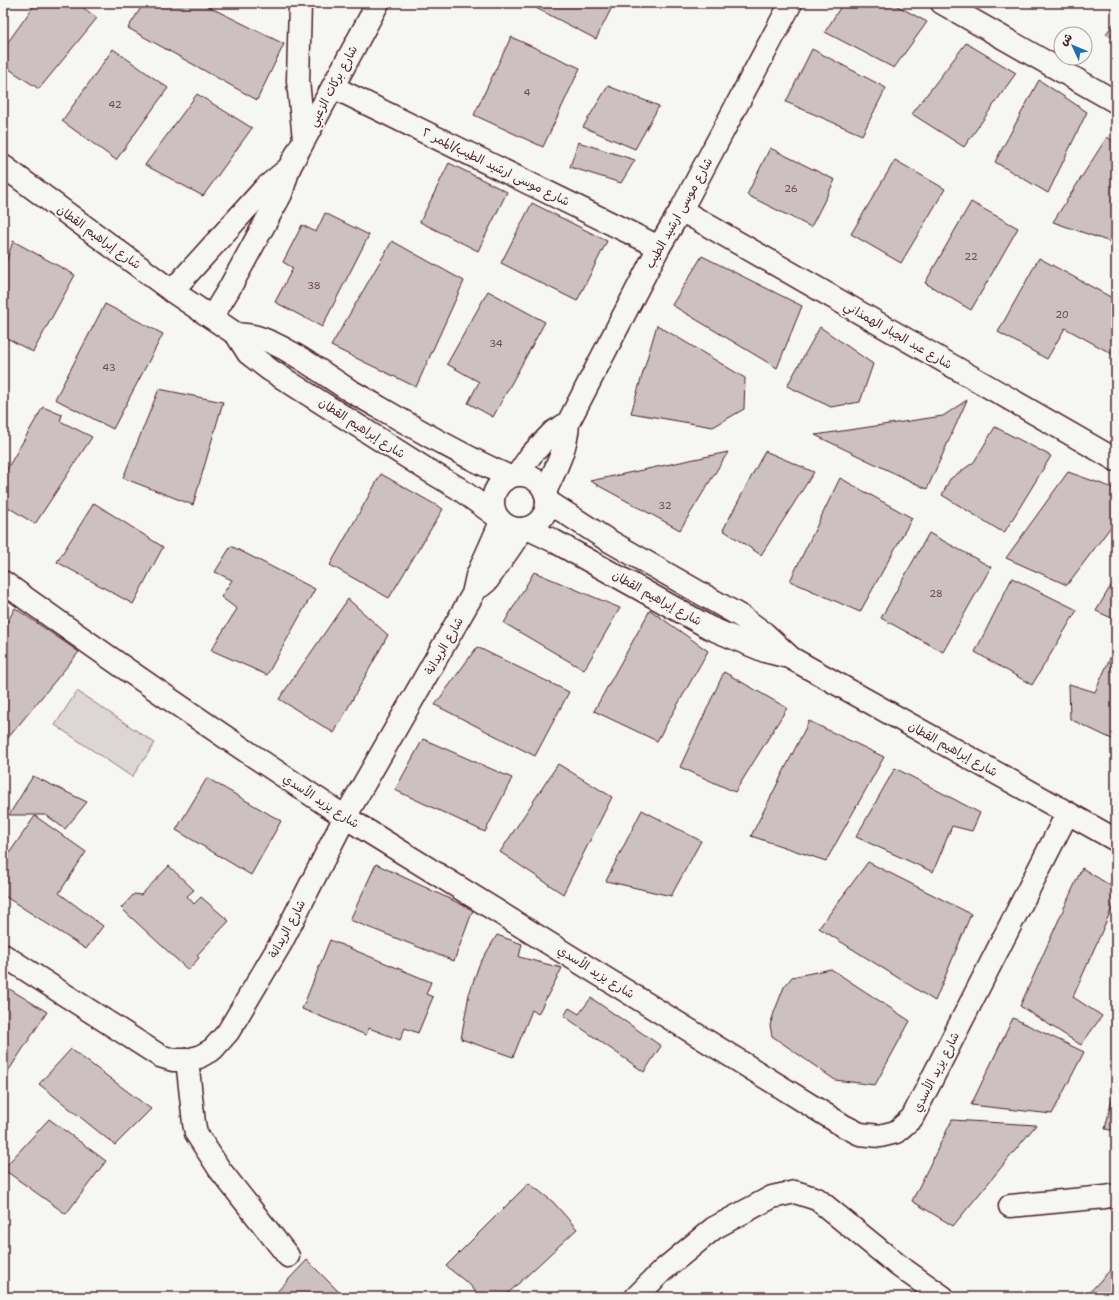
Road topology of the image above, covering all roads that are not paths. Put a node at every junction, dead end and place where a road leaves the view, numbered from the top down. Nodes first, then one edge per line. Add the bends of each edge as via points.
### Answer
1 (300, 3) edge
2 (378, 3) edge
3 (791, 3) edge
4 (942, 3) edge
5 (332, 87) junction
6 (1116, 102) edge
7 (304, 139) junction
8 (3, 166) edge
9 (289, 168) junction
10 (681, 210) junction
11 (659, 247) junction
12 (172, 290) junction
13 (212, 317) junction
14 (236, 334) junction
15 (568, 423) junction
16 (1116, 460) edge
17 (514, 475) junction
18 (546, 496) junction
19 (498, 518) junction
20 (525, 528) junction
21 (3, 582) edge
22 (473, 594) junction
23 (791, 658) junction
24 (1068, 814) junction
25 (345, 817) junction
26 (1116, 840) edge
27 (3, 955) edge
28 (187, 1060) junction
29 (1116, 1195) edge
30 (1010, 1206) dead end
31 (288, 1256) dead end
32 (932, 1293) edge
33 (636, 1297) edge

1 - 7 street via 298,80
2 - 5 street, شارع بركات الزعبي
3 - 10 street, شارع موسى ارشيد الطيب
4 - 6 street
5 - 7 street, شارع بركات الزعبي
5 - 11 street, شارع موسى ارشيد الطيب/الممر ٢
7 - 9 street, شارع بركات الزعبي
8 - 12 street, شارع إبراهيم القطان
9 - 12 street, شارع بركات الزعبي via 265,188
9 - 13 street, شارع بركات الزعبي via 281,194
10 - 11 street, شارع موسى ارشيد الطيب
10 - 16 street, شارع عبد الجبار الهمذاني
11 - 15 street, شارع موسى ارشيد الطيب
12 - 13 street, شارع إبراهيم القطان
13 - 14 street, شارع إبراهيم القطان
14 - 17 street, شارع إبراهيم القطان via 257,337 282,348 477,462
14 - 19 street, شارع إبراهيم القطان via 248,353 270,370 458,488
15 - 17 street, شارع موسى ارشيد الطيب via 553,432
15 - 18 street, شارع موسى ارشيد الطيب via 567,437
17 - 18 street via 527,475 534,479 541,484
17 - 19 street via 502,481 496,488 493,506
18 - 20 street via 546,510 542,518
18 - 23 street, شارع إبراهيم القطان via 606,539 742,617
19 - 20 street via 508,527
19 - 22 street, شارع الريدانة
20 - 22 street, شارع الريدانة via 487,581
20 - 23 street, شارع إبراهيم القطان via 554,541 710,628 765,651
21 - 25 street, شارع يزيد الأسدي
22 - 25 street, شارع الريدانة
23 - 24 street, شارع إبراهيم القطان
24 - 25 street, شارع يزيد الأسدي via 912,1118 896,1132 880,1136 860,1134 844,1126
24 - 26 street, شارع إبراهيم القطان
25 - 28 street, شارع الريدانة via 281,943 228,1032 213,1049
27 - 28 street, شارع الريدانة via 160,1056 173,1060
28 - 31 street via 196,1133 220,1170
29 - 30 street
32 - 33 street via 817,1199 795,1192 772,1197 714,1228 662,1271

